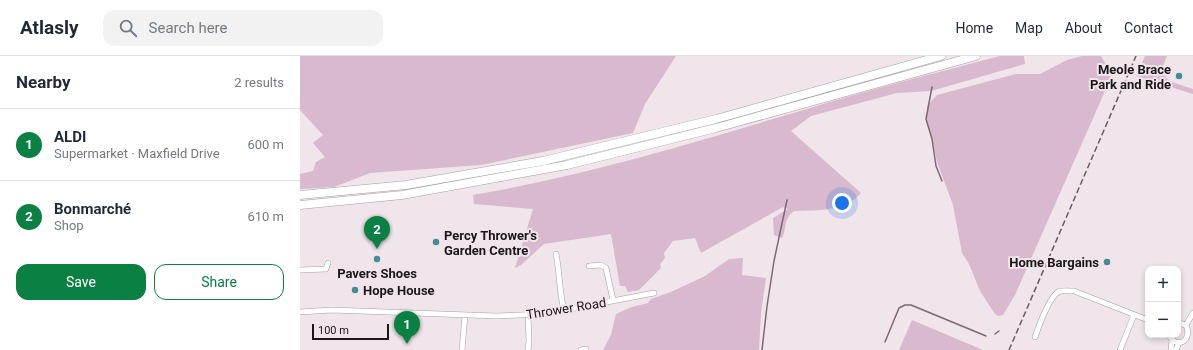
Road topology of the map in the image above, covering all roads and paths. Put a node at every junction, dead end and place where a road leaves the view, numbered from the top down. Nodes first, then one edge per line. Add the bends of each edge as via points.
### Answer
1 (940, 56) edge
2 (976, 56) edge
3 (300, 195) edge
4 (300, 205) edge
5 (556, 254) dead end
6 (328, 263) dead end
7 (589, 266) dead end
8 (300, 270) edge
9 (654, 293) dead end
10 (613, 300) junction
11 (564, 310) junction
12 (300, 312) edge
13 (1193, 313) edge
14 (464, 315) junction
15 (1134, 315) junction
16 (528, 316) junction
17 (1145, 319) edge
18 (1181, 324) edge
19 (1186, 325) junction
20 (1189, 336) edge
21 (1035, 337) dead end
22 (1171, 338) edge
23 (1179, 342) junction
24 (1193, 342) edge
25 (462, 350) edge
26 (528, 350) edge
27 (1120, 350) edge
28 (1171, 350) edge
29 (1176, 350) edge

1 - 3 highway via 716,119 543,161 406,185
2 - 4 highway via 716,128 567,165 402,195
5 - 11 street via 560,275 560,297
6 - 8 street via 328,270
7 - 10 street via 601,265 606,268
9 - 10 street, Thrower Road
10 - 11 street, Thrower Road
11 - 16 street, Thrower Road
12 - 14 street, Thrower Road via 332,310
13 - 19 street
14 - 16 street, Thrower Road
14 - 25 street
15 - 17 street
15 - 21 street via 1074,291 1058,292 1049,304
15 - 27 street
16 - 26 street
18 - 19 street
19 - 20 street
20 - 23 street
20 - 24 street
22 - 23 street
22 - 28 street
23 - 29 street

